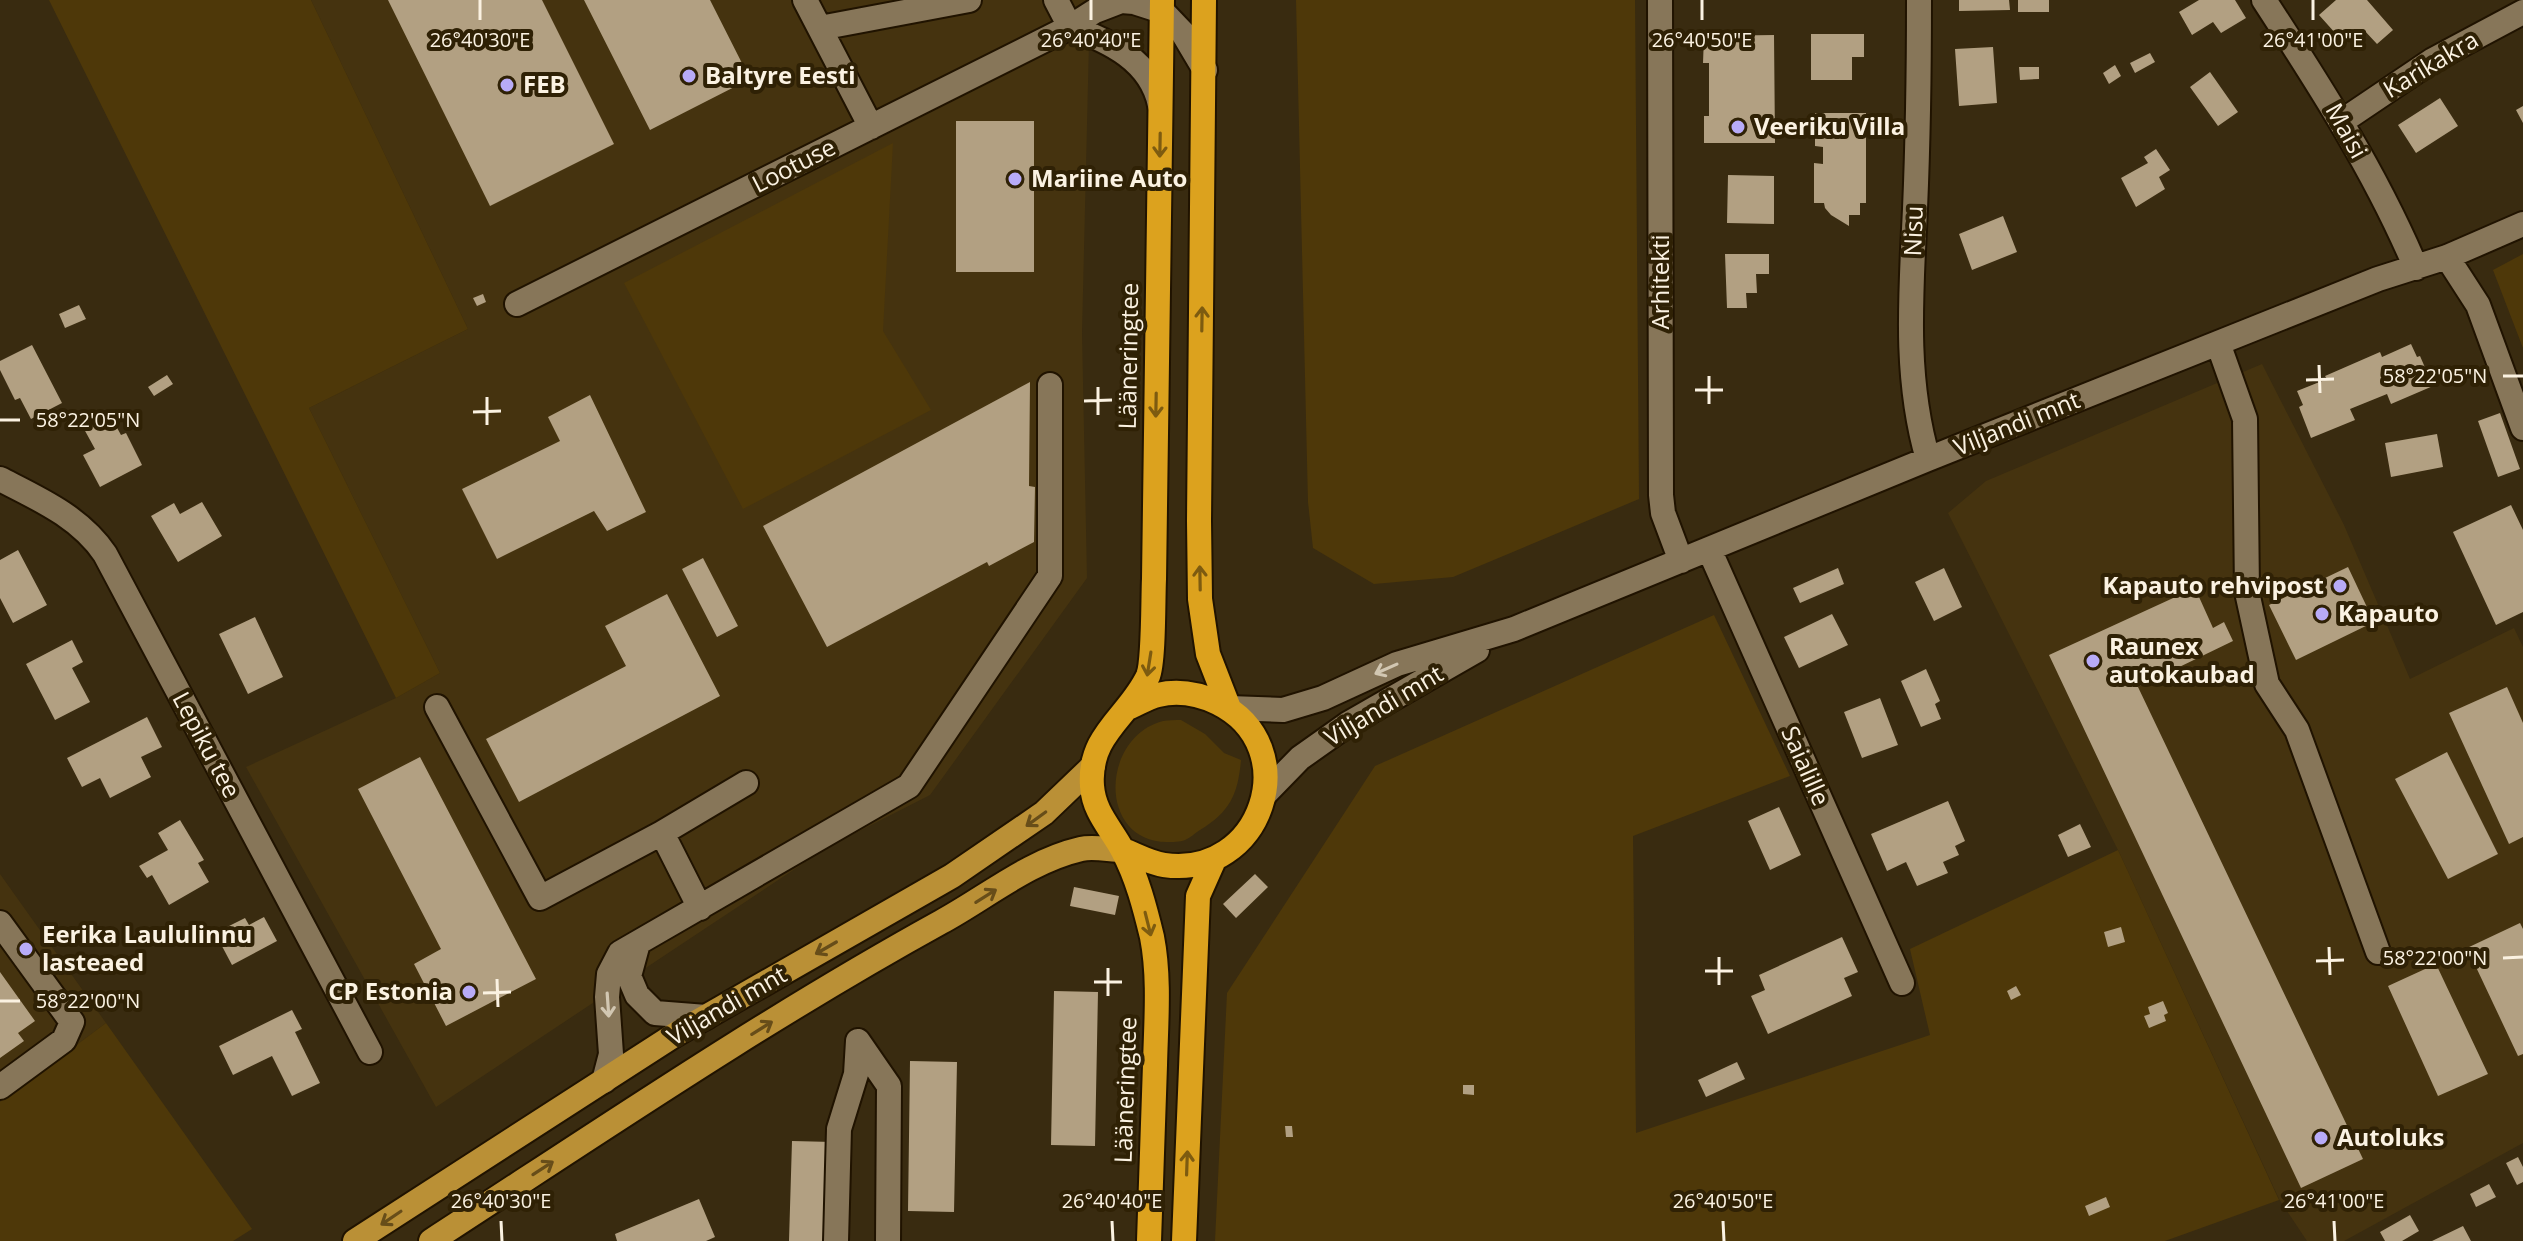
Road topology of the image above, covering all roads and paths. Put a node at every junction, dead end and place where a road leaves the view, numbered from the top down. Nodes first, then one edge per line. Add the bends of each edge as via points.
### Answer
1 (805, 0) edge
2 (969, 0) edge
3 (1056, 0) edge
4 (1204, 0) edge
5 (1660, 0) edge
6 (1919, 0) edge
7 (2264, 0) edge
8 (1111, 2) edge
9 (1162, 6) edge
10 (2523, 12) edge
11 (1070, 27) junction
12 (820, 28) junction
13 (1205, 70) junction
14 (1160, 106) junction
15 (2341, 122) junction
16 (871, 127) junction
17 (2523, 224) edge
18 (2447, 257) junction
19 (2416, 268) junction
20 (517, 304) dead end
21 (2218, 343) junction
22 (1050, 385) dead end
23 (2523, 428) edge
24 (1928, 459) junction
25 (0, 479) edge
26 (1709, 549) junction
27 (1681, 561) junction
28 (1514, 629) junction
29 (437, 707) dead end
30 (1130, 707) junction
31 (1229, 708) junction
32 (1093, 766) junction
33 (746, 783) dead end
34 (1264, 795) junction
35 (662, 833) junction
36 (1123, 850) junction
37 (1214, 860) junction
38 (700, 908) junction
39 (0, 923) edge
40 (638, 943) junction
41 (2378, 952) dead end
42 (1902, 983) dead end
43 (706, 1017) junction
44 (370, 1052) dead end
45 (604, 1081) junction
46 (0, 1087) edge
47 (355, 1241) edge
48 (431, 1241) edge
49 (836, 1241) edge
50 (888, 1241) edge
51 (1149, 1241) edge
52 (1184, 1241) edge

1 - 12 street
2 - 12 street
3 - 11 street
4 - 13 highway, Lääneringtee
5 - 27 street, Arhitekti via 1661,495
6 - 24 street, Nisu via 1909,342
7 - 15 street, Maisi
8 - 9 street, Lootuse
8 - 11 street, Lootuse
9 - 13 street
9 - 14 highway, Lääneringtee
10 - 15 street, Karikakra via 2433,60
11 - 14 street via 1108,42 1135,61 1158,92
11 - 16 street, Lootuse
12 - 16 street
31 -> 13 highway, Lääneringtee via 1208,654 1200,599
14 -> 30 highway, Lääneringtee via 1150,673
15 - 19 street, Maisi
16 - 20 street, Lootuse
17 - 18 street, Viljandi mnt
18 - 19 street, Viljandi mnt
18 - 23 street via 2478,305
19 - 21 street, Viljandi mnt
21 - 24 street, Viljandi mnt
21 - 41 street via 2245,419 2247,592 2267,684 2297,730
22 - 38 street via 1050,576 909,786
24 - 26 street, Viljandi mnt
25 - 44 street, Lepiku tee via 49,503 93,537 105,554
26 - 27 street, Viljandi mnt
26 - 42 street, Saialille
27 - 28 street, Viljandi mnt
28 -> 31 street, Viljandi mnt via 1397,664 1283,710
28 - 34 street, Viljandi mnt via 1348,724 1300,758
29 - 35 street via 540,898
30 - 31 highway, Lääneringtee via 1183,692
30 - 32 highway, Lääneringtee via 1111,724
31 - 34 highway, Lääneringtee via 1259,746 1266,771
32 - 36 highway, Lääneringtee via 1094,802
32 -> 43 main road, Viljandi mnt via 1044,813 952,876
33 - 35 street
34 - 37 highway, Lääneringtee via 1245,836
35 - 38 street
36 - 37 highway via 1161,865
48 -> 36 main road, Viljandi mnt via 844,976 1035,865 1083,848
36 -> 51 highway, Lääneringtee via 1153,941
52 -> 37 highway, Lääneringtee via 1198,896
38 - 40 street
39 - 46 street via 72,1022 64,1040
40 - 43 street via 629,976 637,995 655,1013
40 -> 45 street via 620,953 609,974 611,1054
43 - 45 main road, Viljandi mnt
45 -> 47 main road, Viljandi mnt
49 - 50 street via 839,1129 856,1074 858,1041 889,1086

